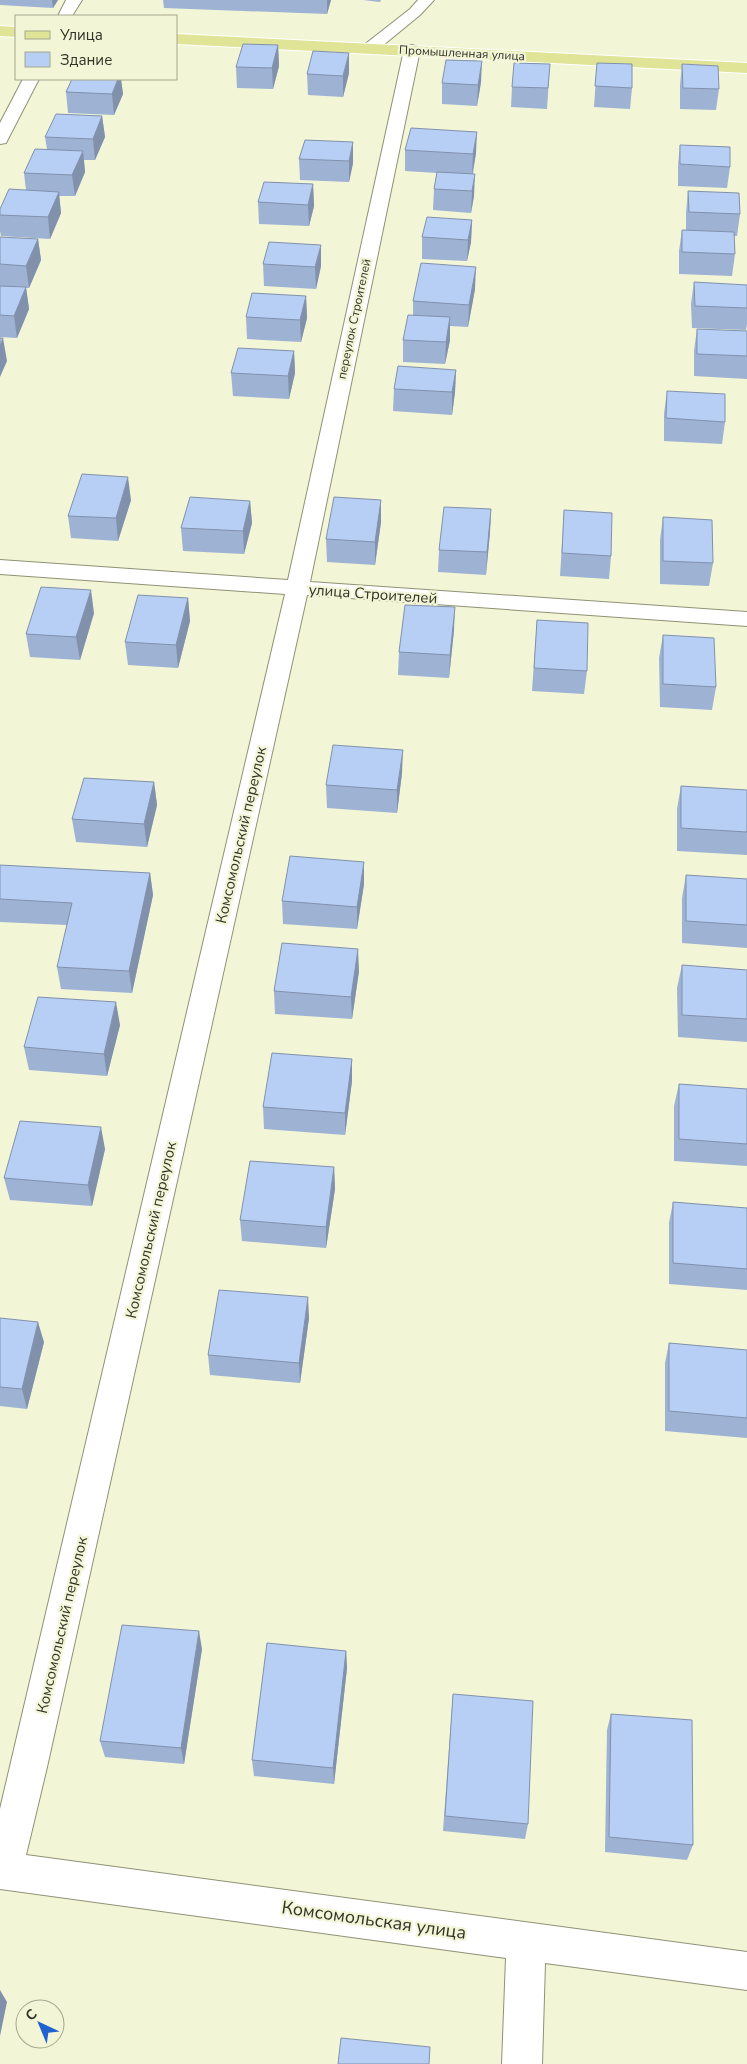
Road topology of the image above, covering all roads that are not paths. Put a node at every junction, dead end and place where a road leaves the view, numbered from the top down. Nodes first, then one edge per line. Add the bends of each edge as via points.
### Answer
1 (74, 0) edge
2 (426, 0) edge
3 (66, 15) edge
4 (0, 31) edge
5 (15, 32) edge
6 (178, 39) edge
7 (370, 48) junction
8 (412, 50) junction
9 (747, 68) edge
10 (30, 80) edge
11 (0, 139) edge
12 (0, 567) edge
13 (297, 589) junction
14 (747, 618) edge
15 (1, 1870) edge
16 (526, 1941) junction
17 (747, 1972) edge
18 (522, 2064) edge

1 - 3 street
2 - 7 street
4 - 5 main road
6 - 7 main road, Промышленная улица
7 - 8 main road, Промышленная улица
8 - 9 main road, Промышленная улица
8 - 13 street, переулок Строителей
10 - 11 street
12 - 13 street, улица Строителей
13 - 14 street, улица Строителей
13 - 15 street, Комсомольский переулок via 34,1748
15 - 16 street, Комсомольская улица
16 - 17 street, Комсомольская улица
16 - 18 street

